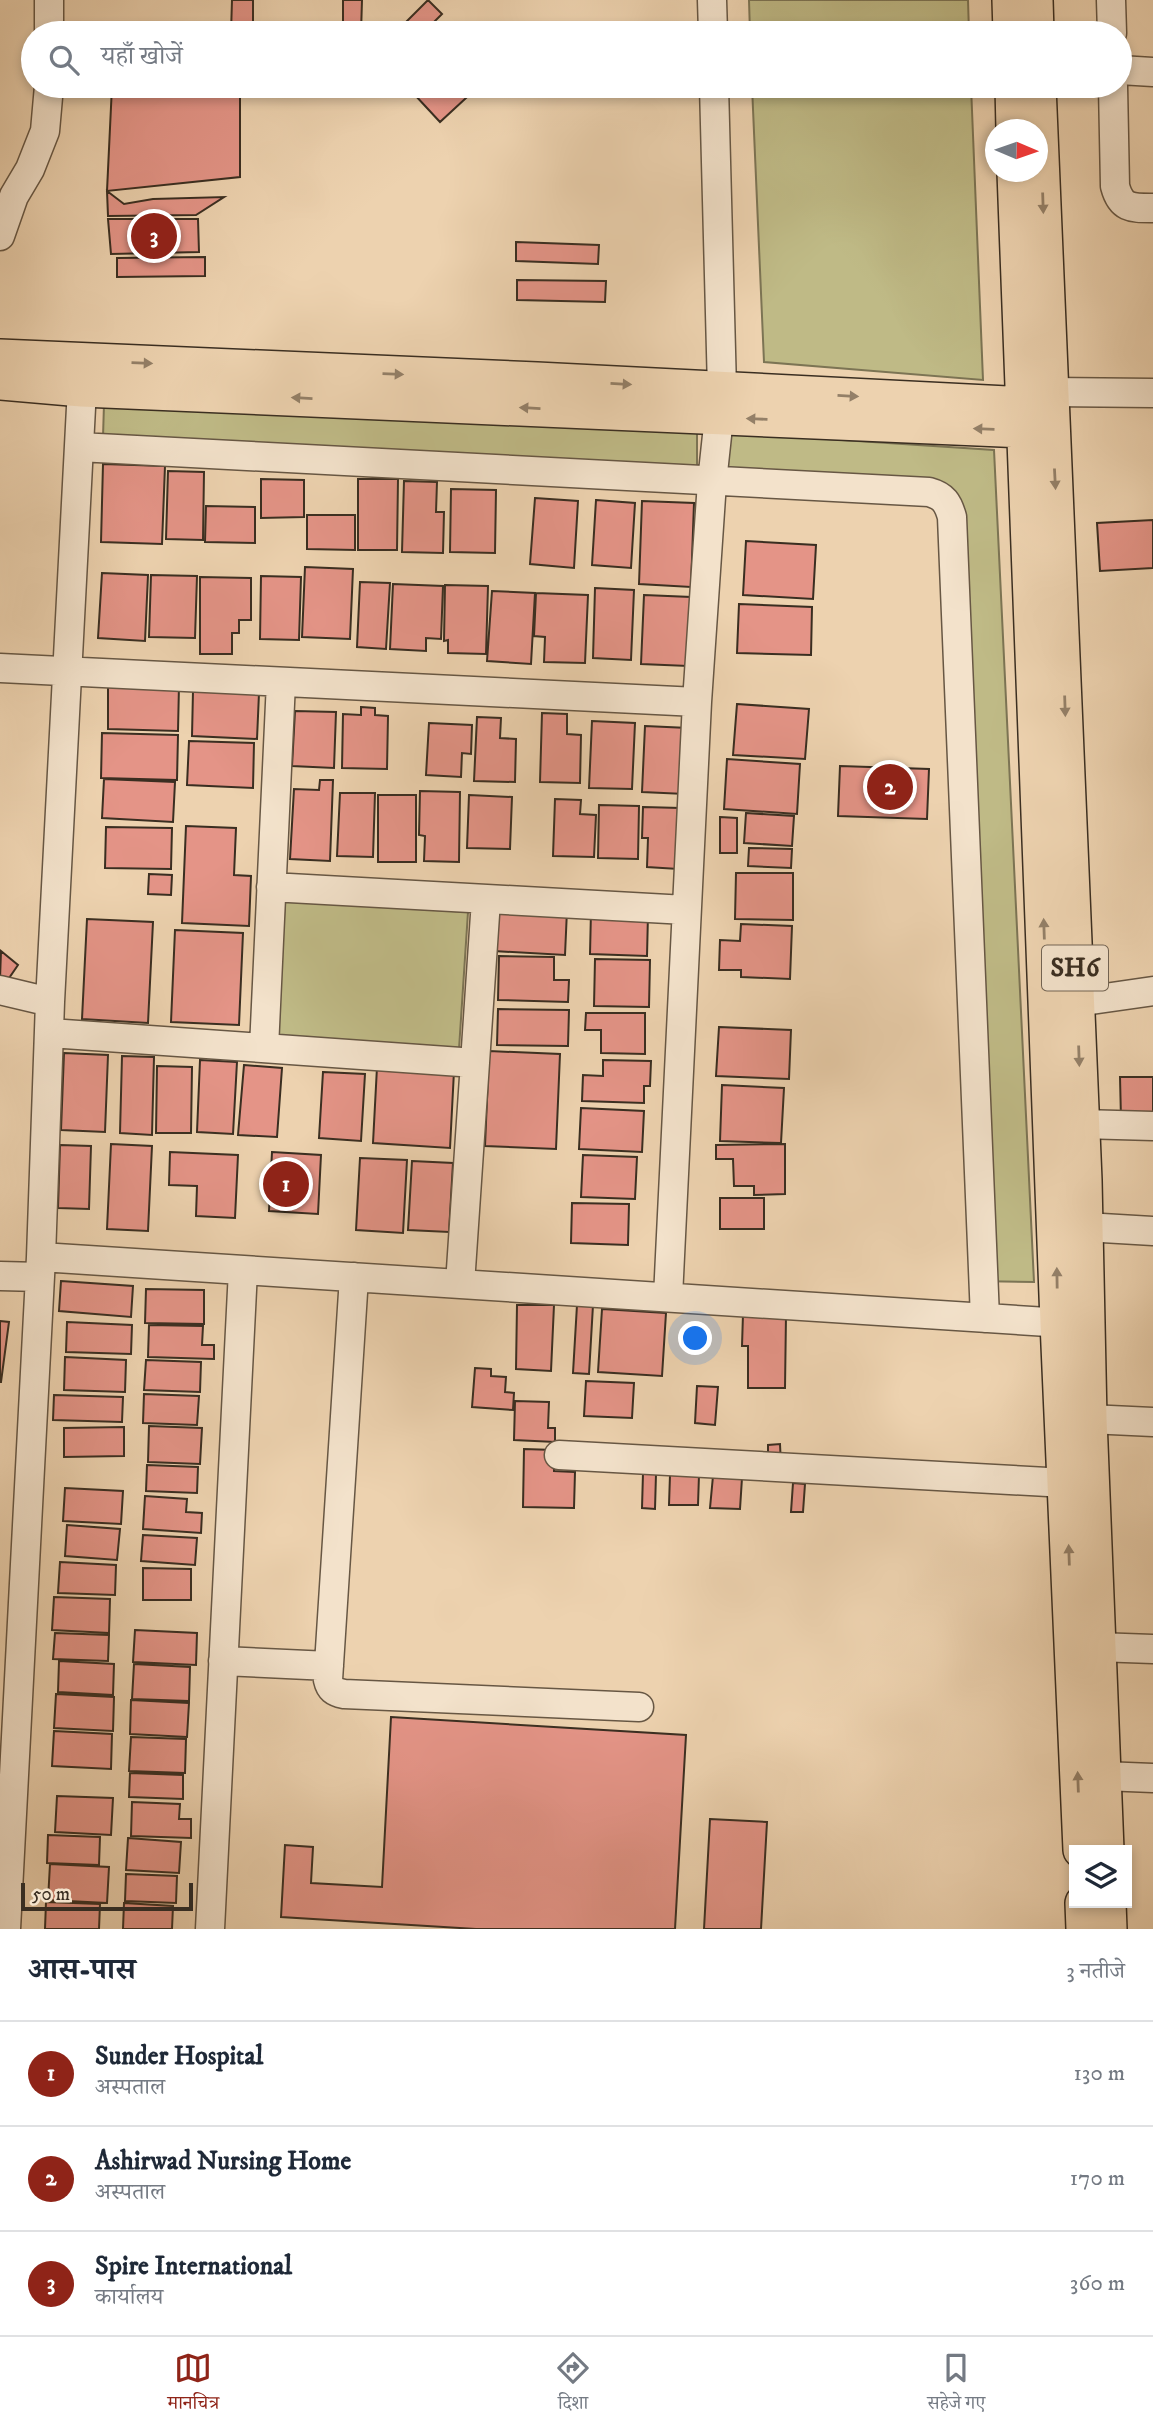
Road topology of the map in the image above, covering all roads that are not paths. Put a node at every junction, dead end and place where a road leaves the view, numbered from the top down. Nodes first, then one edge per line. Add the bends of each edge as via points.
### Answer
1 (49, 0) edge
2 (712, 0) edge
3 (1010, 0) edge
4 (1035, 0) edge
5 (1111, 0) edge
6 (49, 21) edge
7 (713, 21) edge
8 (1011, 21) edge
9 (1036, 21) edge
10 (1112, 21) edge
11 (1132, 70) edge
12 (1153, 72) edge
13 (48, 98) edge
14 (714, 98) edge
15 (1013, 98) edge
16 (1038, 98) edge
17 (1113, 98) edge
18 (1014, 119) edge
19 (1016, 182) edge
20 (1153, 208) edge
21 (0, 236) edge
22 (0, 357) edge
23 (83, 375) junction
24 (0, 382) edge
25 (1153, 393) edge
26 (720, 403) junction
27 (1040, 413) junction
28 (79, 447) junction
29 (712, 482) junction
30 (0, 668) edge
31 (68, 671) junction
32 (281, 682) junction
33 (697, 702) junction
34 (271, 887) junction
35 (485, 900) junction
36 (686, 910) junction
37 (0, 990) edge
38 (1153, 991) edge
39 (50, 1002) junction
40 (1077, 1002) junction
41 (50, 1034) junction
42 (264, 1048) junction
43 (474, 1063) junction
44 (1082, 1124) junction
45 (1153, 1126) edge
46 (1085, 1227) junction
47 (1153, 1231) edge
48 (41, 1267) junction
49 (243, 1270) junction
50 (0, 1276) edge
51 (354, 1277) junction
52 (460, 1284) junction
53 (668, 1297) junction
54 (985, 1318) junction
55 (1073, 1323) junction
56 (1089, 1419) junction
57 (1153, 1422) edge
58 (559, 1455) dead end
59 (1079, 1483) junction
60 (1097, 1647) junction
61 (1153, 1649) edge
62 (223, 1661) junction
63 (329, 1666) junction
64 (639, 1707) dead end
65 (1103, 1776) junction
66 (1153, 1778) edge
67 (1081, 1845) edge
68 (1106, 1845) edge
69 (1083, 1908) edge
70 (1108, 1908) edge
71 (6, 1929) edge
72 (210, 1929) edge
73 (1084, 1929) edge
74 (1110, 1929) edge

1 - 6 street
2 - 7 street
3 - 8 main road
4 - 9 main road
5 - 10 street
11 - 12 street
13 - 21 street via 45,131
14 - 26 street
15 - 18 main road
16 -> 27 main road, SH6
17 - 20 street via 1118,198 1126,205
19 - 27 main road, SH6
22 - 23 main road
23 - 24 main road
23 - 26 main road
23 - 28 street
25 - 27 street
26 - 27 main road
26 - 29 street
27 -> 40 main road, SH6
55 -> 27 main road, SH6 via 1053,1142
28 - 29 street
28 - 31 street
29 - 33 street
29 - 54 street via 929,492 947,502 952,517
30 - 31 street
31 - 32 street
31 - 39 street
32 - 33 street
32 - 34 street
33 - 36 street
34 - 35 street
34 - 42 street
35 - 36 street
35 - 43 street
36 - 53 street
37 - 39 street
38 - 40 street
39 - 41 street
40 -> 44 main road, SH6
41 - 42 street
41 - 48 street
42 - 43 street
43 - 52 street
44 - 45 street
44 - 46 main road, SH6
46 - 47 street
46 - 55 main road, SH6
48 - 49 street
48 - 50 street
48 - 71 street
49 - 51 street
49 - 62 street
51 - 52 street
51 - 63 street
52 - 53 street
53 - 54 street
54 - 55 street
55 - 56 main road, SH6
55 - 59 main road, SH6
56 - 57 street
56 - 59 main road, SH6
58 - 59 street
59 - 60 main road, SH6
67 -> 59 main road, SH6
60 - 61 street
60 - 65 main road, SH6
62 - 63 street
62 - 72 street
63 - 64 street via 330,1688 344,1694
65 - 66 street
65 - 68 main road, SH6
69 - 73 main road
70 - 74 main road

